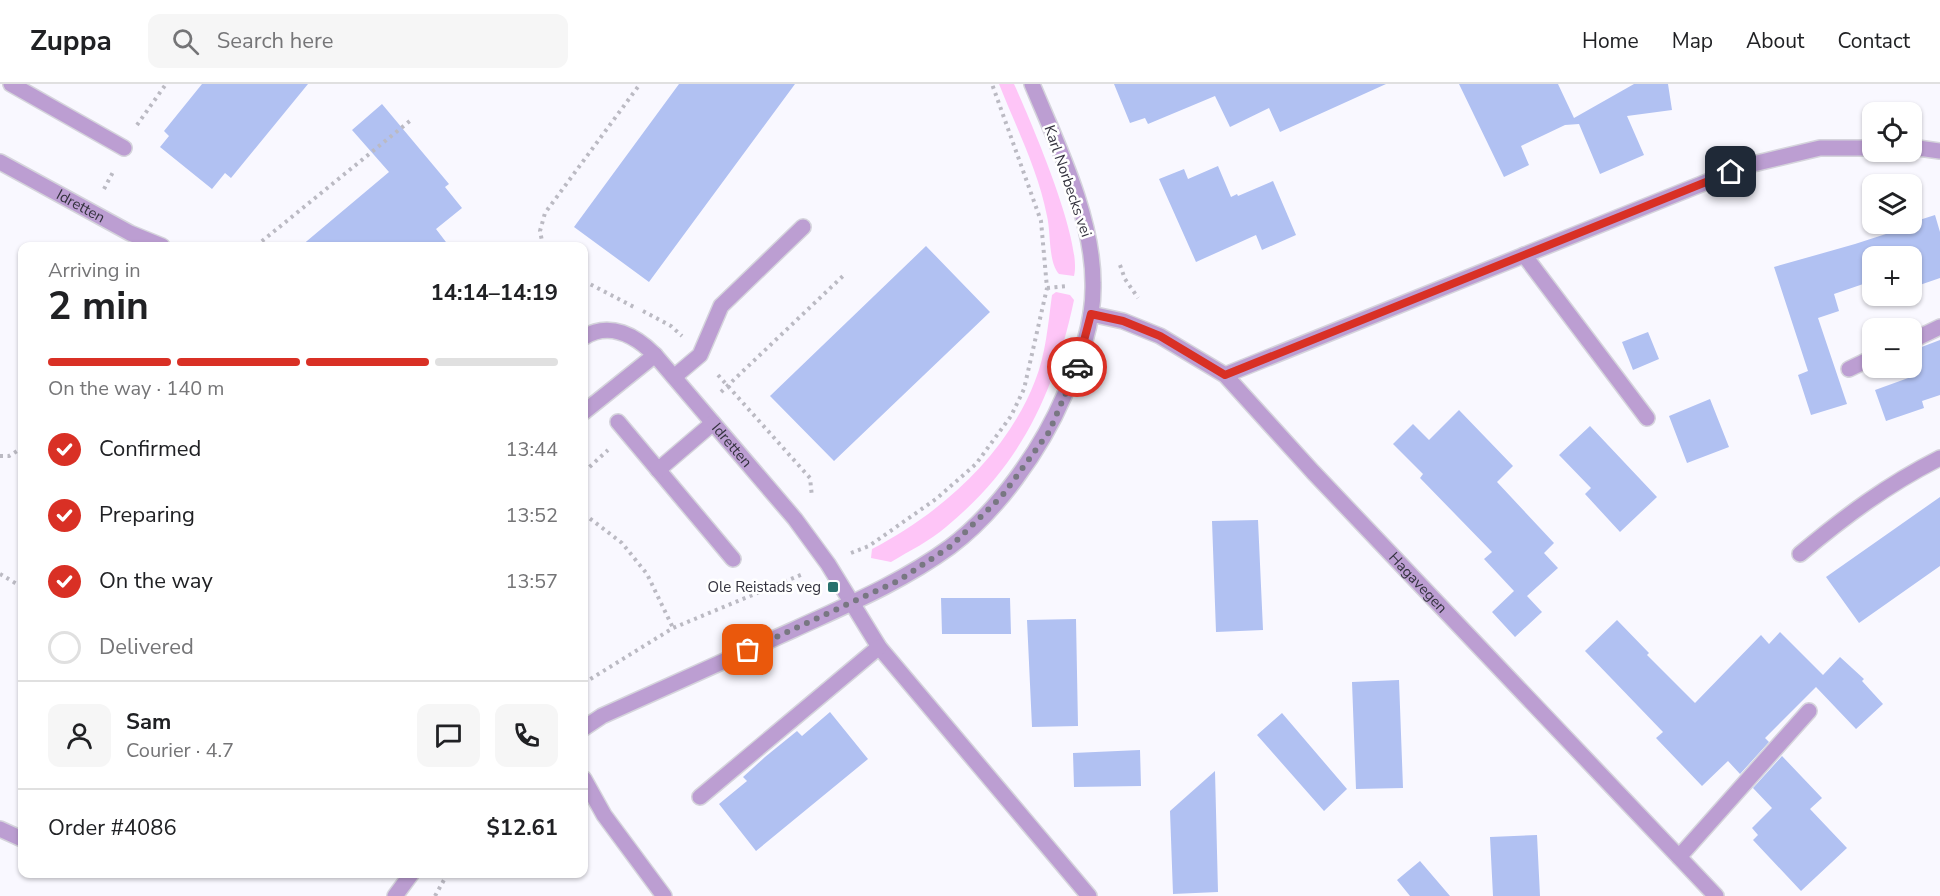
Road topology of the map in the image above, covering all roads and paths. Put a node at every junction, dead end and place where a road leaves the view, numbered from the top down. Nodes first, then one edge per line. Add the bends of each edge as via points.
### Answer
1 (11, 84) edge
2 (640, 84) edge
3 (992, 84) edge
4 (1032, 84) edge
5 (411, 120) dead end
6 (124, 148) dead end
7 (1862, 148) edge
8 (1922, 149) edge
9 (1940, 151) edge
10 (0, 162) edge
11 (803, 227) dead end
12 (152, 242) edge
13 (261, 242) edge
14 (542, 242) edge
15 (1524, 255) junction
16 (1119, 263) dead end
17 (844, 275) dead end
18 (1074, 286) dead end
19 (1047, 288) junction
20 (1143, 302) dead end
21 (1091, 314) junction
22 (1940, 327) edge
23 (588, 336) edge
24 (1922, 336) edge
25 (655, 355) junction
26 (699, 355) junction
27 (1862, 363) edge
28 (1849, 369) dead end
29 (1225, 375) junction
30 (674, 377) junction
31 (728, 386) junction
32 (588, 409) edge
33 (702, 410) junction
34 (1647, 418) dead end
35 (713, 423) junction
36 (623, 427) joint
37 (18, 450) edge
38 (0, 456) edge
39 (1940, 458) edge
40 (588, 467) edge
41 (658, 470) junction
42 (813, 505) dead end
43 (588, 517) edge
44 (845, 545) dead end
45 (852, 553) junction
46 (1800, 554) dead end
47 (733, 559) dead end
48 (828, 564) junction
49 (0, 574) edge
50 (18, 585) edge
51 (852, 603) junction
52 (673, 628) junction
53 (879, 647) junction
54 (588, 681) edge
55 (1809, 711) dead end
56 (588, 725) edge
57 (588, 786) edge
58 (700, 797) dead end
59 (0, 829) edge
60 (18, 837) edge
61 (1679, 857) junction
62 (408, 878) edge
63 (444, 878) edge
64 (395, 896) edge
65 (435, 896) edge
66 (664, 896) edge
67 (1089, 896) edge
68 (1716, 896) edge

1 - 6 street
2 - 14 path via 545,213 540,231
3 - 19 path via 1038,208
4 - 21 street, Karl Norbecks vei via 1066,167 1090,243 1094,282
5 - 13 path
7 - 15 street via 1820,148 1749,165
8 - 9 street
10 - 12 street, Idretten
11 - 26 street via 721,306
15 - 29 street
15 - 34 street
16 - 20 path via 1135,296
17 - 31 path
18 - 19 path
19 - 45 path via 1024,389 1011,416 976,464 936,500
21 - 29 street, Hagavegen via 1123,321 1160,336
21 - 51 street, Karl Norbecks vei via 1080,362 1049,432 1002,496 951,546 898,581
22 - 24 street
23 - 25 street, Idretten via 607,330 624,332
25 - 30 street, Idretten
25 - 32 street
26 - 30 street
26 - 31 path
27 - 28 street
29 - 61 street, Hagavegen
30 - 33 street, Idretten
31 - 33 path
31 - 42 path via 810,478
33 - 35 street, Idretten
35 - 41 street
35 - 48 street, Idretten
36 - 40 path
36 - 41 street
37 - 38 path
39 - 46 street via 1902,477 1856,508
41 - 47 street
43 - 52 path via 622,543 647,574
44 - 45 path
45 - 48 path
48 - 51 street, Idretten
48 - 52 path
49 - 50 path
51 - 53 street
51 - 56 street, Karl Norbecks vei
52 - 54 path
53 - 58 street
53 - 67 street
55 - 61 street
57 - 66 street via 604,815
59 - 60 street
61 - 68 street, Hagavegen
62 - 64 street
63 - 65 path

